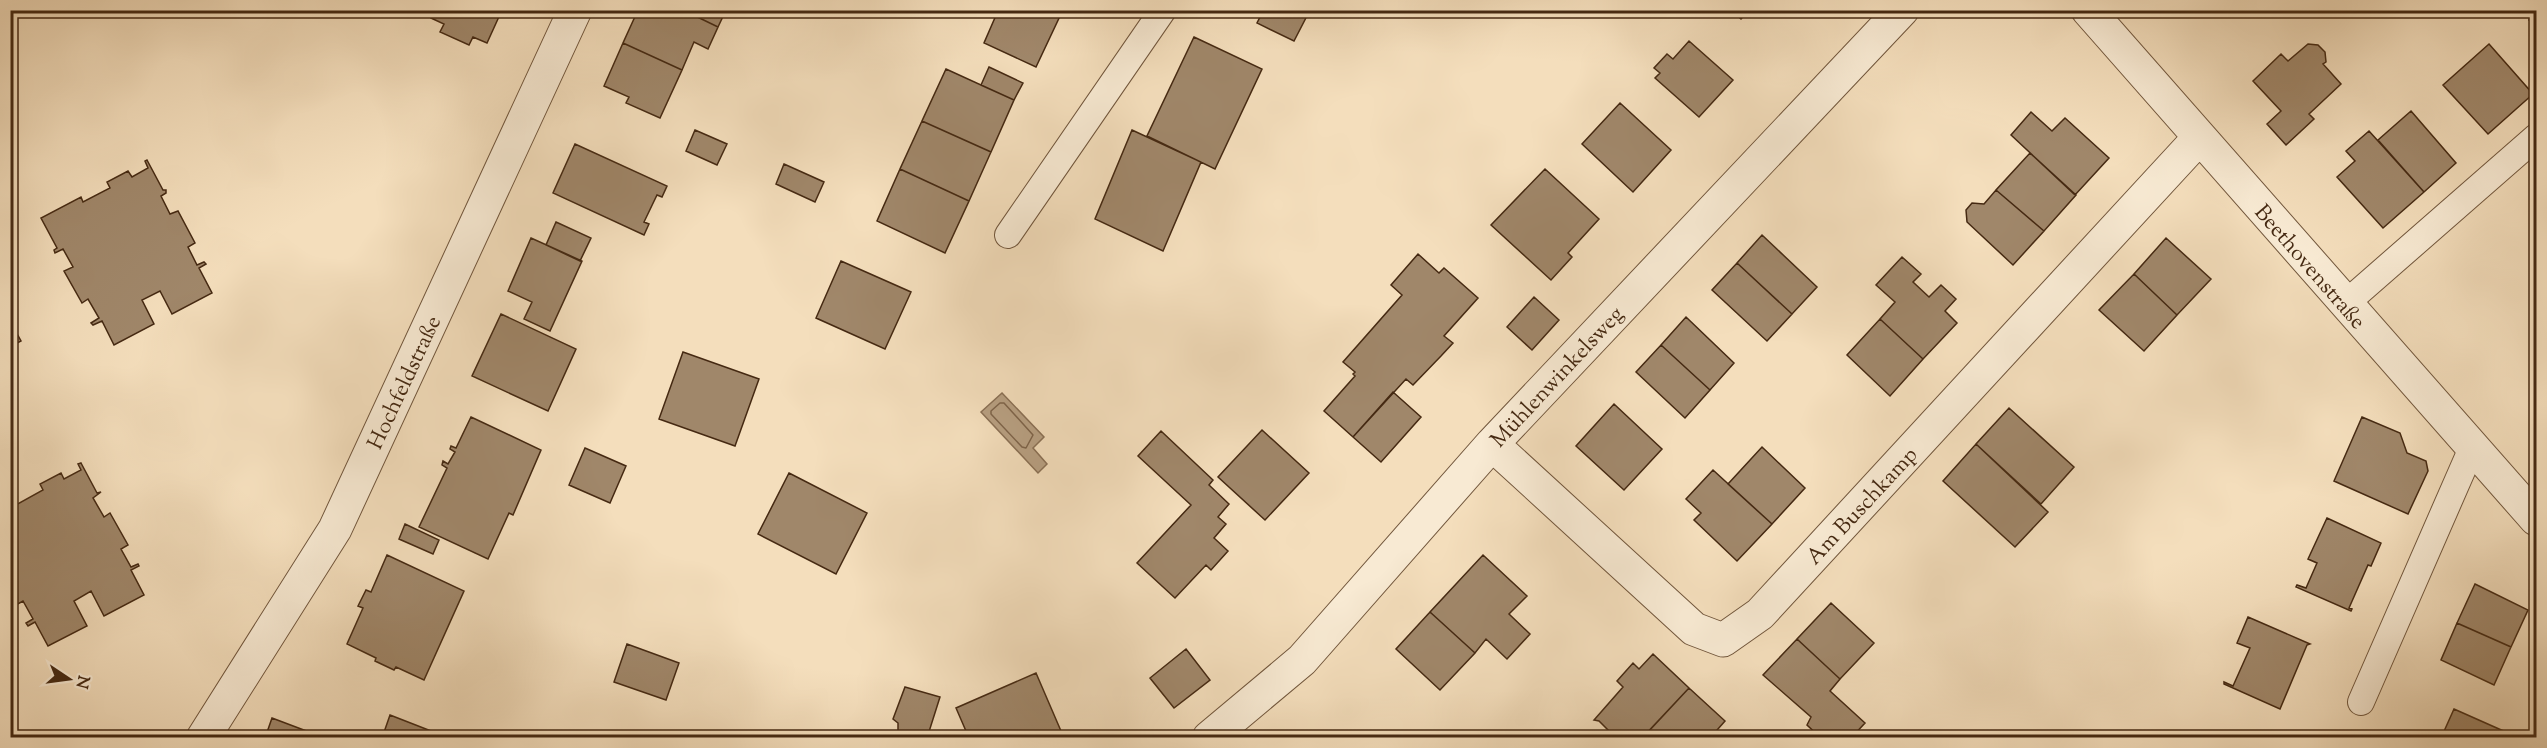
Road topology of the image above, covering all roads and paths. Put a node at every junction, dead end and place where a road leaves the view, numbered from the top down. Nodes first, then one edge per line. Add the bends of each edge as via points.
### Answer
1 (575, 10) edge
2 (1163, 10) edge
3 (1902, 10) edge
4 (2088, 10) edge
5 (2536, 137) edge
6 (2199, 138) junction
7 (1008, 235) dead end
8 (2345, 304) junction
9 (1492, 444) junction
10 (2472, 448) junction
11 (2536, 519) edge
12 (2361, 702) dead end
13 (203, 738) edge
14 (1209, 738) edge

1 - 13 street, Hochfeldstraße via 335,529
2 - 7 lane
3 - 9 street, Mühlenwinkelsweg
4 - 6 street, Beethovenstraße
5 - 8 lane
6 - 8 street, Beethovenstraße
6 - 9 street, Am Buschkamp via 1760,614 1723,640 1694,629
8 - 10 street, Beethovenstraße
9 - 14 street, Mühlenwinkelsweg via 1302,660
10 - 11 street, Beethovenstraße
10 - 12 lane

